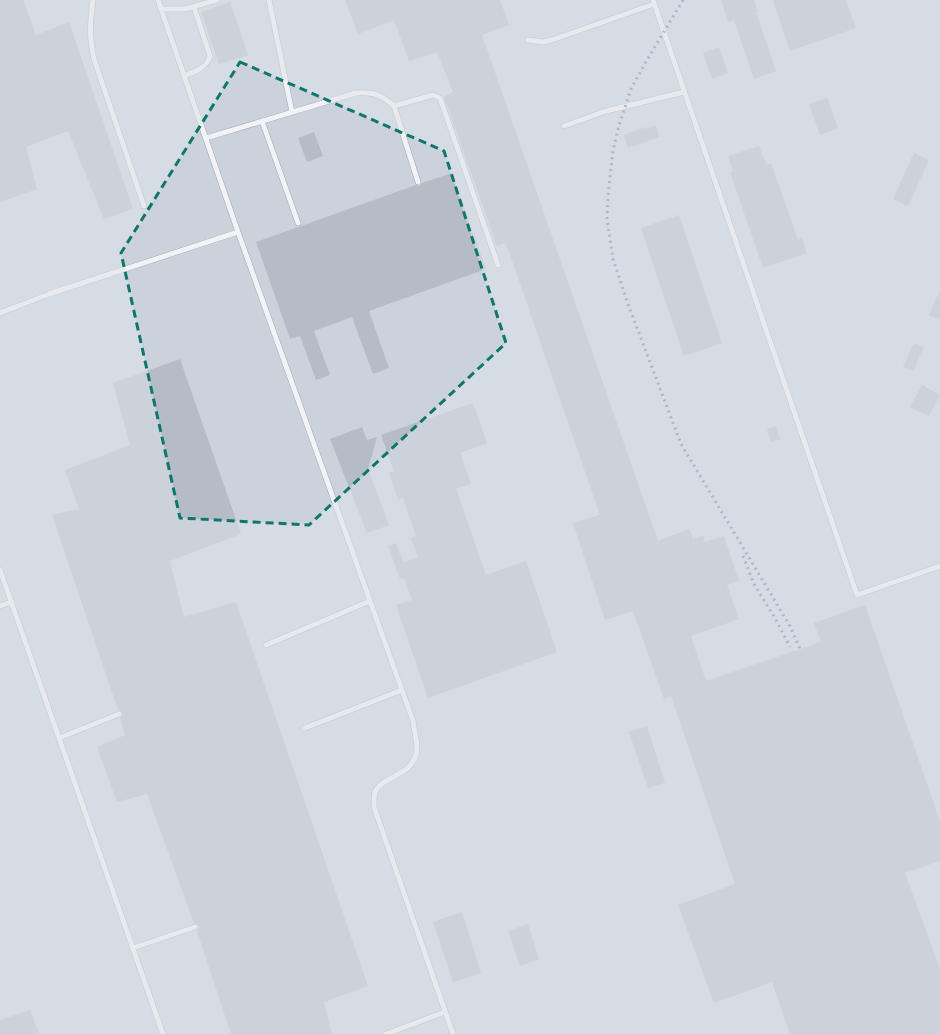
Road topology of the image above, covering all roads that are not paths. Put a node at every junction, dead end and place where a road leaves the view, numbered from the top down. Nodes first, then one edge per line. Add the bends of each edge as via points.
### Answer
1 (93, 0) edge
2 (158, 0) edge
3 (217, 0) edge
4 (269, 0) edge
5 (654, 2) edge
6 (194, 7) junction
7 (161, 9) junction
8 (528, 40) dead end
9 (184, 76) junction
10 (684, 92) junction
11 (394, 106) junction
12 (292, 112) junction
13 (262, 121) junction
14 (564, 126) dead end
15 (206, 138) junction
16 (418, 182) dead end
17 (144, 206) dead end
18 (298, 223) dead end
19 (238, 232) junction
20 (498, 265) dead end
21 (0, 312) edge
22 (940, 566) edge
23 (0, 570) edge
24 (370, 601) junction
25 (12, 602) junction
26 (0, 606) edge
27 (266, 645) dead end
28 (402, 690) junction
29 (119, 714) dead end
30 (305, 728) dead end
31 (59, 738) junction
32 (195, 927) dead end
33 (132, 948) junction
34 (445, 1012) junction
35 (163, 1034) edge
36 (386, 1034) edge
37 (453, 1034) edge

1 - 17 lane via 90,38 94,59
2 - 7 lane
3 - 6 lane
4 - 12 lane
5 - 8 lane via 552,40
5 - 10 lane
6 - 7 lane
6 - 9 lane via 210,56 205,66
7 - 9 lane
9 - 15 lane
10 - 14 lane via 606,111
10 - 22 lane via 856,595
11 - 12 lane via 375,93 356,93
11 - 16 lane
11 - 20 lane via 433,96 440,98
12 - 13 lane
13 - 15 lane
13 - 18 lane
15 - 19 lane
19 - 21 lane
19 - 24 lane
23 - 25 lane
24 - 27 lane
24 - 28 lane
25 - 26 lane
25 - 31 lane
28 - 30 lane
28 - 34 lane via 413,721 416,756 407,769 379,786 375,792 374,807
29 - 31 lane
31 - 33 lane
32 - 33 lane
33 - 35 lane
34 - 36 lane
34 - 37 lane

